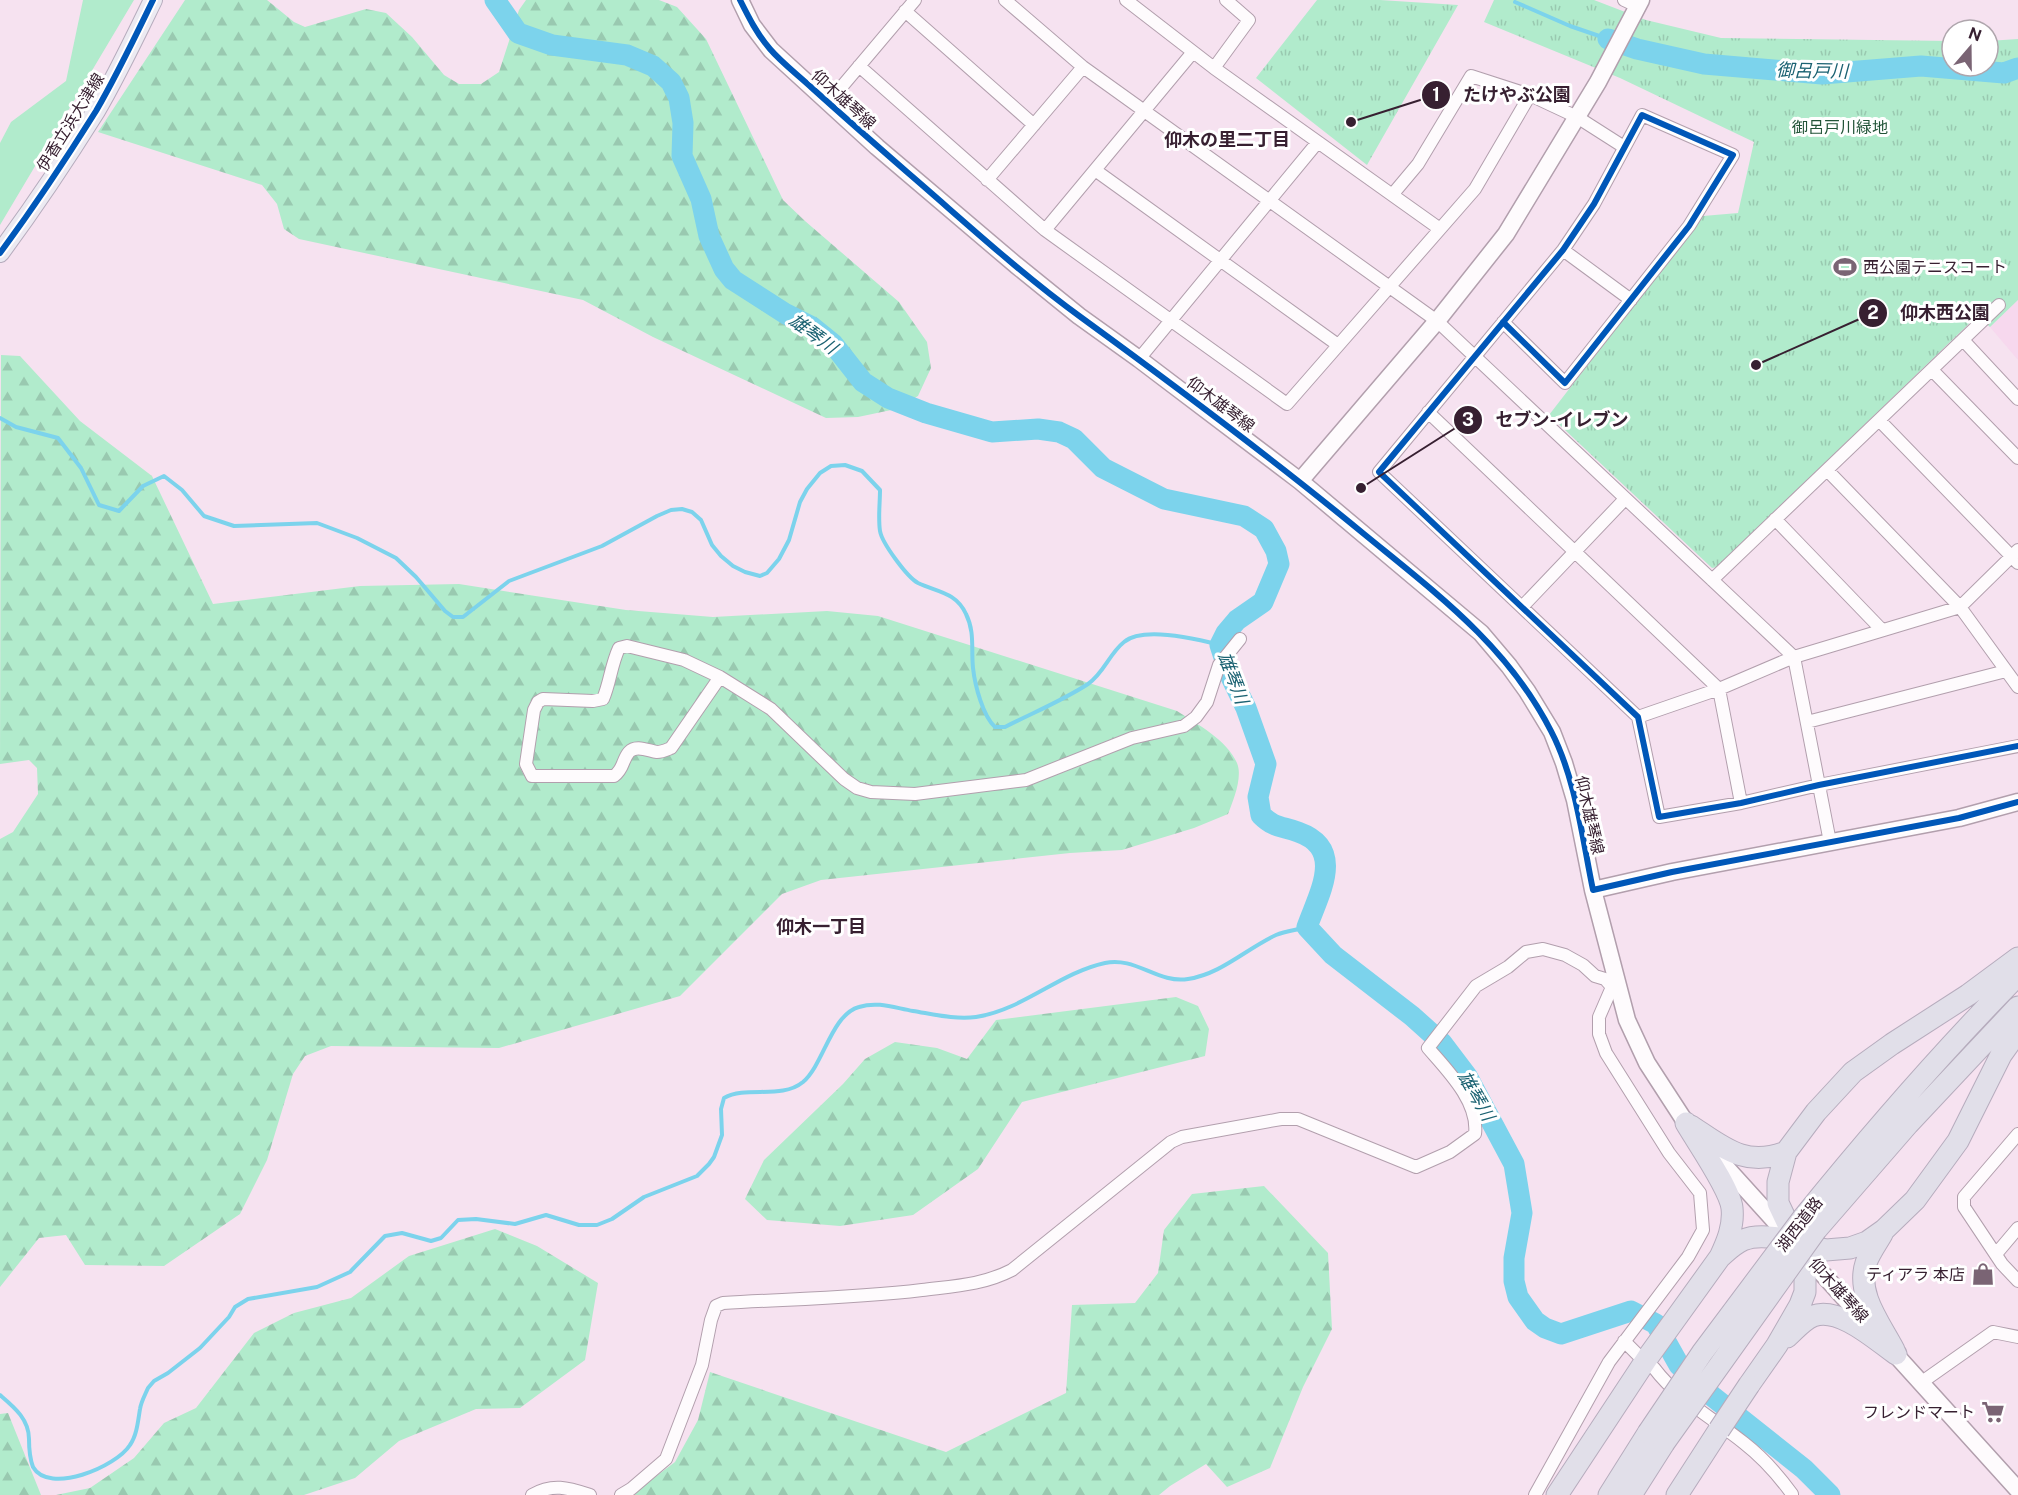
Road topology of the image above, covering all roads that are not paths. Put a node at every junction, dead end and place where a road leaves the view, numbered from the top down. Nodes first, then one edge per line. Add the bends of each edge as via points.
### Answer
1 (153, 0) edge
2 (740, 0) edge
3 (915, 0) edge
4 (1005, 0) edge
5 (1126, 0) edge
6 (1226, 0) edge
7 (1634, 2) edge
8 (905, 11) junction
9 (1193, 52) junction
10 (859, 66) junction
11 (1083, 67) junction
12 (1214, 68) junction
13 (1530, 95) junction
14 (828, 103) junction
15 (1144, 111) junction
16 (1577, 117) junction
17 (1034, 125) junction
18 (1317, 143) junction
19 (1624, 147) junction
20 (1095, 170) junction
21 (987, 180) junction
22 (1392, 195) junction
23 (1270, 200) junction
24 (1440, 229) junction
25 (1045, 230) junction
26 (1563, 250) junction
27 (0, 253) edge
28 (1220, 261) junction
29 (1390, 286) junction
30 (1630, 300) junction
31 (1999, 305) dead end
32 (1170, 321) junction
33 (1437, 321) junction
34 (1503, 322) junction
35 (1963, 340) junction
36 (1338, 345) junction
37 (1475, 356) junction
38 (1139, 359) junction
39 (1932, 370) junction
40 (2018, 399) edge
41 (1428, 412) junction
42 (1879, 420) junction
43 (2018, 458) edge
44 (1827, 470) junction
45 (1300, 481) junction
46 (1625, 499) junction
47 (1775, 519) junction
48 (1575, 551) junction
49 (2016, 557) edge
50 (1712, 580) junction
51 (1522, 607) junction
52 (1960, 607) junction
53 (1882, 630) junction
54 (1240, 639) dead end
55 (1794, 657) junction
56 (2006, 671) junction
57 (720, 676) junction
58 (2018, 687) edge
59 (1719, 689) junction
60 (1638, 717) junction
61 (1807, 722) junction
62 (2018, 746) edge
63 (1819, 786) junction
64 (2018, 802) edge
65 (1741, 803) junction
66 (1830, 842) junction
67 (1593, 890) junction
68 (2018, 958) edge
69 (2018, 975) edge
70 (1615, 986) junction
71 (2018, 1007) edge
72 (2018, 1031) edge
73 (1686, 1123) junction
74 (2018, 1134) edge
75 (1785, 1152) junction
76 (1809, 1224) junction
77 (2018, 1228) edge
78 (1884, 1230) junction
79 (1797, 1243) junction
80 (1996, 1254) junction
81 (1720, 1257) junction
82 (2018, 1281) edge
83 (1627, 1336) junction
84 (2018, 1337) edge
85 (1777, 1345) junction
86 (1896, 1354) junction
87 (1647, 1360) junction
88 (1922, 1382) junction
89 (1656, 1438) junction
90 (2018, 1490) edge
91 (1792, 1494) edge
92 (532, 1495) edge
93 (590, 1495) edge
94 (621, 1495) edge
95 (1534, 1495) edge
96 (1557, 1495) edge
97 (1609, 1495) edge
98 (1632, 1495) edge
99 (1677, 1495) edge

1 - 27 main road, 伊香立浜大津線 via 96,111
2 - 14 main road, 仰木雄琴線 via 771,50
3 - 8 street
4 - 11 street
5 - 9 street
6 - 12 street via 1249,20
7 - 16 main road via 1598,82
8 - 10 street
8 - 17 street
9 - 12 street
9 - 15 street
10 - 14 street
10 - 21 street
11 - 15 street
11 - 17 street
12 - 18 street
13 - 16 street
13 - 22 street via 1471,76 1418,164
13 - 24 street via 1475,189
14 - 38 main road, 仰木雄琴線 via 1016,266
15 - 20 street
15 - 23 street
16 - 19 street
16 - 33 main road via 1506,234
17 - 21 street
18 - 22 street
18 - 23 street
19 - 26 street via 1594,204
19 - 30 street via 1642,115 1733,155 1689,226
20 - 25 street
20 - 28 street
21 - 25 street
22 - 24 street
23 - 28 street
23 - 29 street
24 - 29 street
25 - 32 street
26 - 30 street
26 - 34 street
28 - 32 street
28 - 36 street
29 - 33 street
29 - 36 street
30 - 34 street via 1564,383
31 - 35 street
32 - 36 street via 1287,404
32 - 38 street
33 - 37 street
33 - 45 main road
34 - 37 street
35 - 39 street
35 - 40 street
37 - 41 street
37 - 46 street
38 - 45 main road, 仰木雄琴線
39 - 42 street
39 - 43 street
41 - 48 street
41 - 51 street via 1379,472
42 - 44 street
42 - 49 street
44 - 47 street
44 - 52 street
45 - 67 main road, 仰木雄琴線 via 1481,633 1521,682 1552,732 1564,763
46 - 48 street
46 - 50 street
47 - 50 street
47 - 53 street
48 - 51 street
48 - 59 street
49 - 52 street
50 - 55 street
51 - 60 street
52 - 53 street
52 - 56 street
53 - 55 street
54 - 57 street via 1219,665 1207,702 1184,726 1132,738 1026,780 915,794 857,788 771,709
55 - 59 street
55 - 61 street
56 - 58 street
56 - 61 street
57 - 57 street via 684,660 627,646 619,648 603,699 538,702 527,769 532,776 614,776 632,749 660,752 670,748
59 - 60 street
59 - 65 street
60 - 65 street via 1659,817
61 - 63 street
62 - 63 street
63 - 65 street
63 - 66 street
64 - 66 main road via 1959,818
66 - 67 main road
67 - 70 main road, 仰木雄琴線
68 - 75 highway via 1853,1072
69 - 76 highway, 湖西道路 via 1863,1145
70 - 73 main road, 仰木雄琴線 via 1647,1063
70 - 83 street via 1599,1017 1599,1034 1606,1053 1669,1153 1700,1193 1703,1230 1688,1257
70 - 94 street via 1564,955 1543,949 1526,952 1476,986 1428,1048 1454,1078 1469,1104 1476,1122 1475,1134 1450,1152 1416,1167 1298,1119 1193,1134 1171,1142 996,1278 889,1294 716,1306 702,1365 666,1459
71 - 76 highway, 湖西道路
72 - 78 highway via 2001,1055 1950,1153 1915,1200
73 - 75 highway via 1739,1155 1760,1158
73 - 79 main road, 仰木雄琴線
73 - 81 highway via 1730,1200 1732,1224
74 - 80 street via 1964,1197 1964,1207
75 - 79 highway via 1778,1196 1780,1210
76 - 89 highway, 湖西道路, bridge via 1702,1353
77 - 80 street
78 - 79 highway via 1857,1247 1843,1250
78 - 86 highway via 1867,1262 1864,1288
79 - 81 highway via 1753,1237
79 - 85 highway via 1804,1292
79 - 86 main road, 仰木雄琴線
80 - 82 street
81 - 87 highway
83 - 87 street
83 - 95 street
84 - 88 street via 1993,1332
85 - 86 highway via 1808,1319 1826,1314 1856,1326
85 - 99 highway, bridge
86 - 88 main road, 仰木雄琴線
87 - 91 street via 1667,1385 1746,1444
87 - 96 highway
88 - 90 main road, 仰木雄琴線
89 - 97 highway, 湖西道路
89 - 98 highway, 湖西道路
92 - 93 street via 544,1488 565,1487

